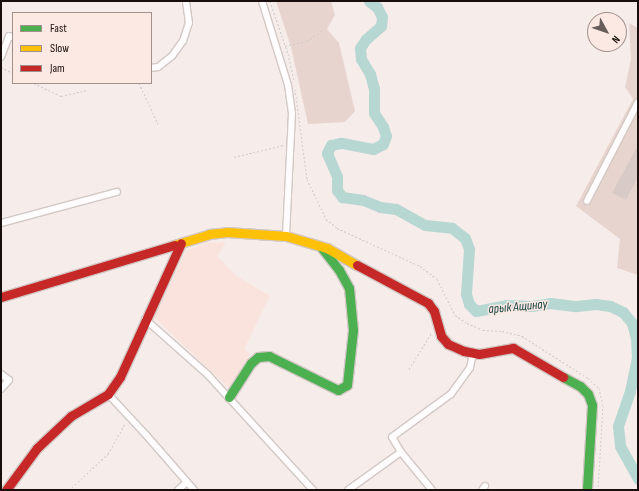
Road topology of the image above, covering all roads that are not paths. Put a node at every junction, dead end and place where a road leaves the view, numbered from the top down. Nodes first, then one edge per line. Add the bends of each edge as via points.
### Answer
1 (186, 1) edge
2 (262, 1) edge
3 (12, 37) edge
4 (2, 53) edge
5 (152, 68) edge
6 (638, 102) edge
7 (117, 192) dead end
8 (587, 201) dead end
9 (1, 223) edge
10 (286, 236) junction
11 (181, 243) junction
12 (320, 246) junction
13 (1, 297) edge
14 (145, 319) junction
15 (473, 353) junction
16 (1, 374) edge
17 (1, 389) edge
18 (108, 394) junction
19 (230, 397) junction
20 (401, 452) junction
21 (187, 482) junction
22 (6, 490) edge
23 (178, 490) edge
24 (194, 490) edge
25 (314, 490) edge
26 (348, 490) edge
27 (432, 490) edge
28 (587, 490) edge

1 - 5 street via 189,23 183,41 172,56 158,67
2 - 10 street via 288,85 292,113
3 - 4 street via 9,36
6 - 8 street
7 - 9 street
10 - 11 main road via 227,232 209,234
10 - 12 main road
11 - 13 main road
11 - 14 main road
12 - 15 main road via 428,303 434,311 441,336 448,344
12 - 19 main road via 349,288 353,330 347,385 338,390 269,356 258,357 250,363
14 - 18 main road via 120,377
14 - 19 street
15 - 20 street via 470,368 451,394 392,437
15 - 28 main road via 513,348 580,386 588,394 592,405
16 - 17 street via 9,380
18 - 21 street
18 - 22 main road via 71,416 37,448
19 - 25 street
20 - 26 street
20 - 27 street
21 - 23 street
21 - 24 street

